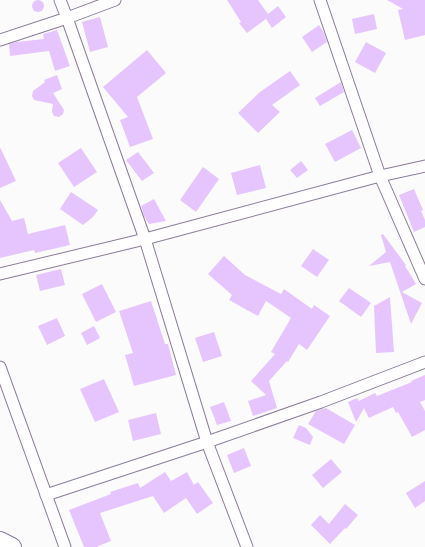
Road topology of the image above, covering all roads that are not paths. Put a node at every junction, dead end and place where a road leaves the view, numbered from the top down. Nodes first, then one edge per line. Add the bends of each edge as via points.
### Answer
1 (60, 0) edge
2 (115, 0) edge
3 (320, 0) edge
4 (67, 18) junction
5 (0, 40) edge
6 (425, 166) edge
7 (380, 176) junction
8 (144, 239) junction
9 (0, 274) edge
10 (425, 279) edge
11 (425, 362) edge
12 (0, 367) edge
13 (207, 442) junction
14 (46, 495) junction
15 (0, 541) edge
16 (12, 547) edge
17 (65, 547) edge
18 (247, 547) edge

1 - 4 street
2 - 4 street
3 - 7 street
4 - 5 street
4 - 8 street
6 - 7 street
7 - 8 street
7 - 10 street
8 - 9 street
8 - 13 street
11 - 13 street
12 - 14 street
13 - 14 street
13 - 18 street
14 - 17 street
15 - 16 highway

